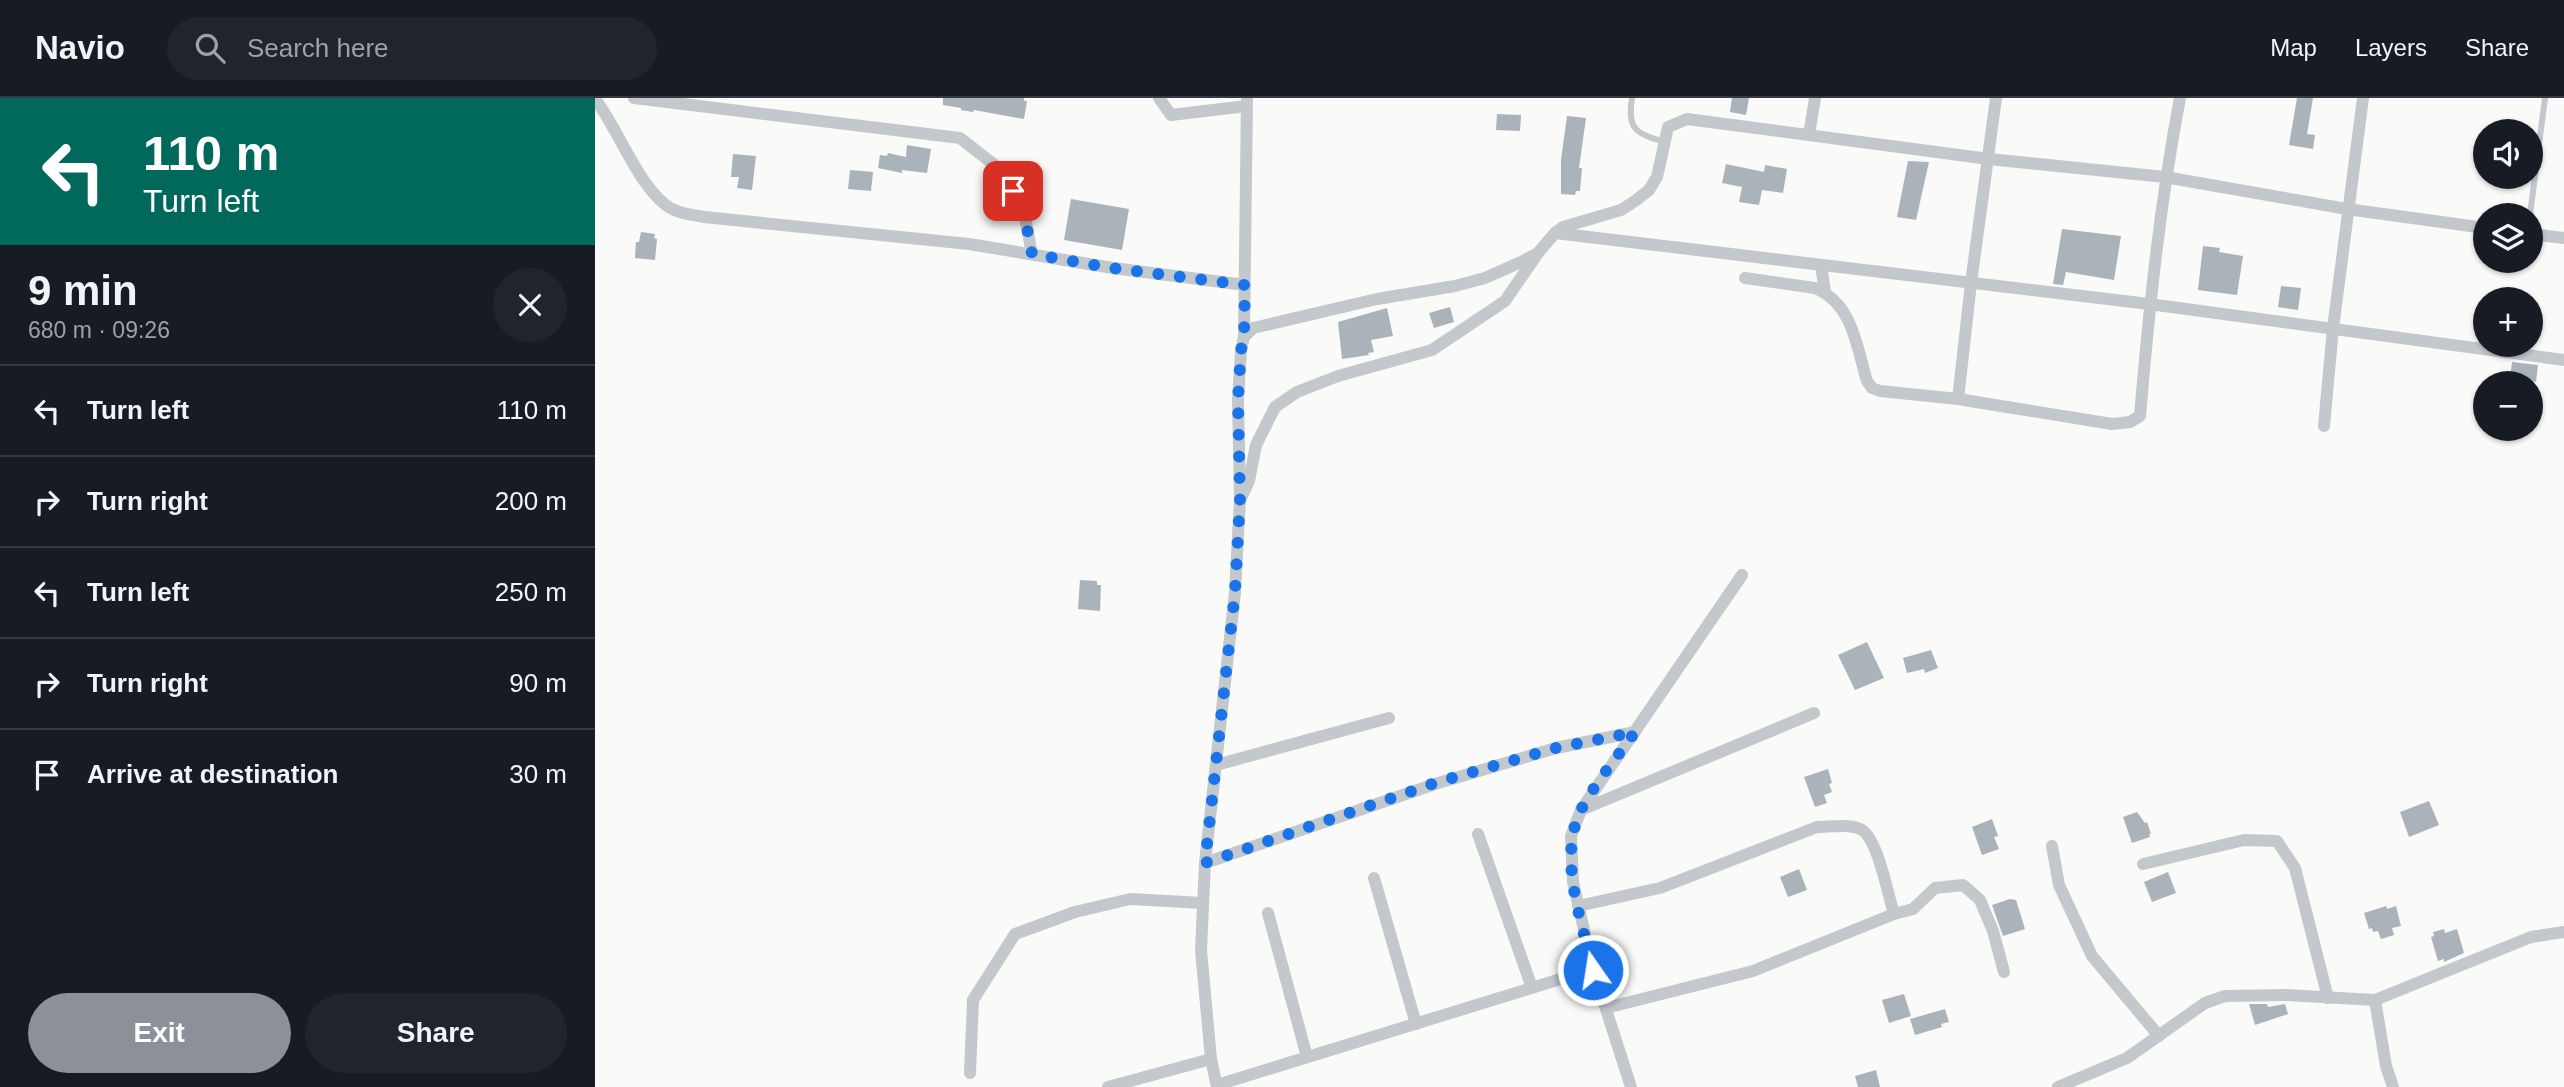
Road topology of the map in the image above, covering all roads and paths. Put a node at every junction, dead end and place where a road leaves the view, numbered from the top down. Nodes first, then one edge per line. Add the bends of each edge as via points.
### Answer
1 (634, 98) edge
2 (1159, 98) edge
3 (1632, 98) edge
4 (1815, 98) edge
5 (1996, 98) edge
6 (2180, 98) edge
7 (2363, 98) edge
8 (2545, 98) edge
9 (595, 99) edge
10 (1247, 102) edge
11 (1809, 135) junction
12 (1664, 142) junction
13 (1989, 159) junction
14 (2165, 177) junction
15 (2532, 203) edge
16 (2347, 209) junction
17 (2473, 226) edge
18 (1555, 233) junction
19 (2543, 235) edge
20 (2564, 238) edge
21 (1538, 253) junction
22 (1032, 254) junction
23 (1821, 265) junction
24 (1745, 278) dead end
25 (1971, 283) junction
26 (1245, 285) junction
27 (1825, 292) junction
28 (2149, 304) junction
29 (2333, 328) junction
30 (1244, 337) junction
31 (2564, 360) edge
32 (1958, 399) junction
33 (2324, 426) dead end
34 (1240, 499) junction
35 (1742, 575) dead end
36 (1814, 713) dead end
37 (1389, 718) dead end
38 (1635, 732) junction
39 (1216, 765) junction
40 (1581, 810) junction
41 (1478, 834) dead end
42 (2052, 846) dead end
43 (1205, 863) junction
44 (2143, 864) dead end
45 (1374, 878) dead end
46 (1203, 903) junction
47 (1578, 906) junction
48 (1268, 913) dead end
49 (1894, 914) junction
50 (2564, 932) edge
51 (1593, 970) junction
52 (2004, 972) dead end
53 (1532, 988) junction
54 (2327, 998) junction
55 (2375, 1000) junction
56 (1606, 1009) junction
57 (1416, 1024) junction
58 (2159, 1035) junction
59 (1307, 1058) junction
60 (1211, 1059) junction
61 (970, 1073) dead end
62 (2083, 1081) edge
63 (1217, 1086) edge
64 (1108, 1087) edge
65 (1631, 1087) edge
66 (2058, 1087) edge
67 (2393, 1087) edge

1 - 22 street via 960,138 1001,170 1024,212
2 - 10 street via 1171,115
3 - 12 lane via 1632,125 1641,135
4 - 11 street
5 - 13 street
6 - 14 street
7 - 16 street
8 - 15 lane
9 - 22 street via 646,186 672,209 704,217
10 - 26 street
11 - 12 street via 1687,120 1668,127
11 - 13 street
12 - 18 street via 1657,177 1649,190 1621,210
13 - 14 street
13 - 25 street
14 - 16 street
14 - 28 street
16 - 17 street
16 - 29 street
18 - 21 street
18 - 23 street
19 - 20 street
21 - 30 street via 1485,278 1265,325
21 - 34 street via 1504,301 1432,350 1338,376 1297,392 1275,407 1256,445 1249,481
22 - 26 street
23 - 25 street
23 - 27 street
24 - 27 street
25 - 28 street
25 - 32 street
26 - 30 street
27 - 32 street via 1853,327 1872,388
28 - 29 street
28 - 32 street via 2140,416 2130,422 2112,424
29 - 31 street
29 - 33 street
30 - 34 street via 1238,400
34 - 39 street
35 - 38 street
36 - 40 street
37 - 39 street
38 - 40 street
38 - 43 street via 1556,748 1435,783
39 - 43 street
40 - 47 street via 1571,836
41 - 53 street
42 - 58 street via 2059,885 2092,956
43 - 46 street
44 - 54 street via 2244,840 2277,841 2295,868
45 - 57 street
46 - 60 street via 1201,950
46 - 61 street via 1131,899 1075,912 1015,934 973,1000
47 - 49 street via 1660,888 1817,827 1843,826 1862,830 1873,844
47 - 51 street
48 - 59 street
49 - 52 street via 1913,909 1935,888 1963,885 1980,900
49 - 56 street via 1753,971
50 - 55 street via 2531,937
51 - 53 street
51 - 56 street
53 - 57 street
54 - 55 street
54 - 58 street via 2225,996 2205,1003
55 - 67 street
56 - 65 street
57 - 59 street
58 - 62 street
59 - 63 street
60 - 63 street
60 - 64 street
62 - 66 street

